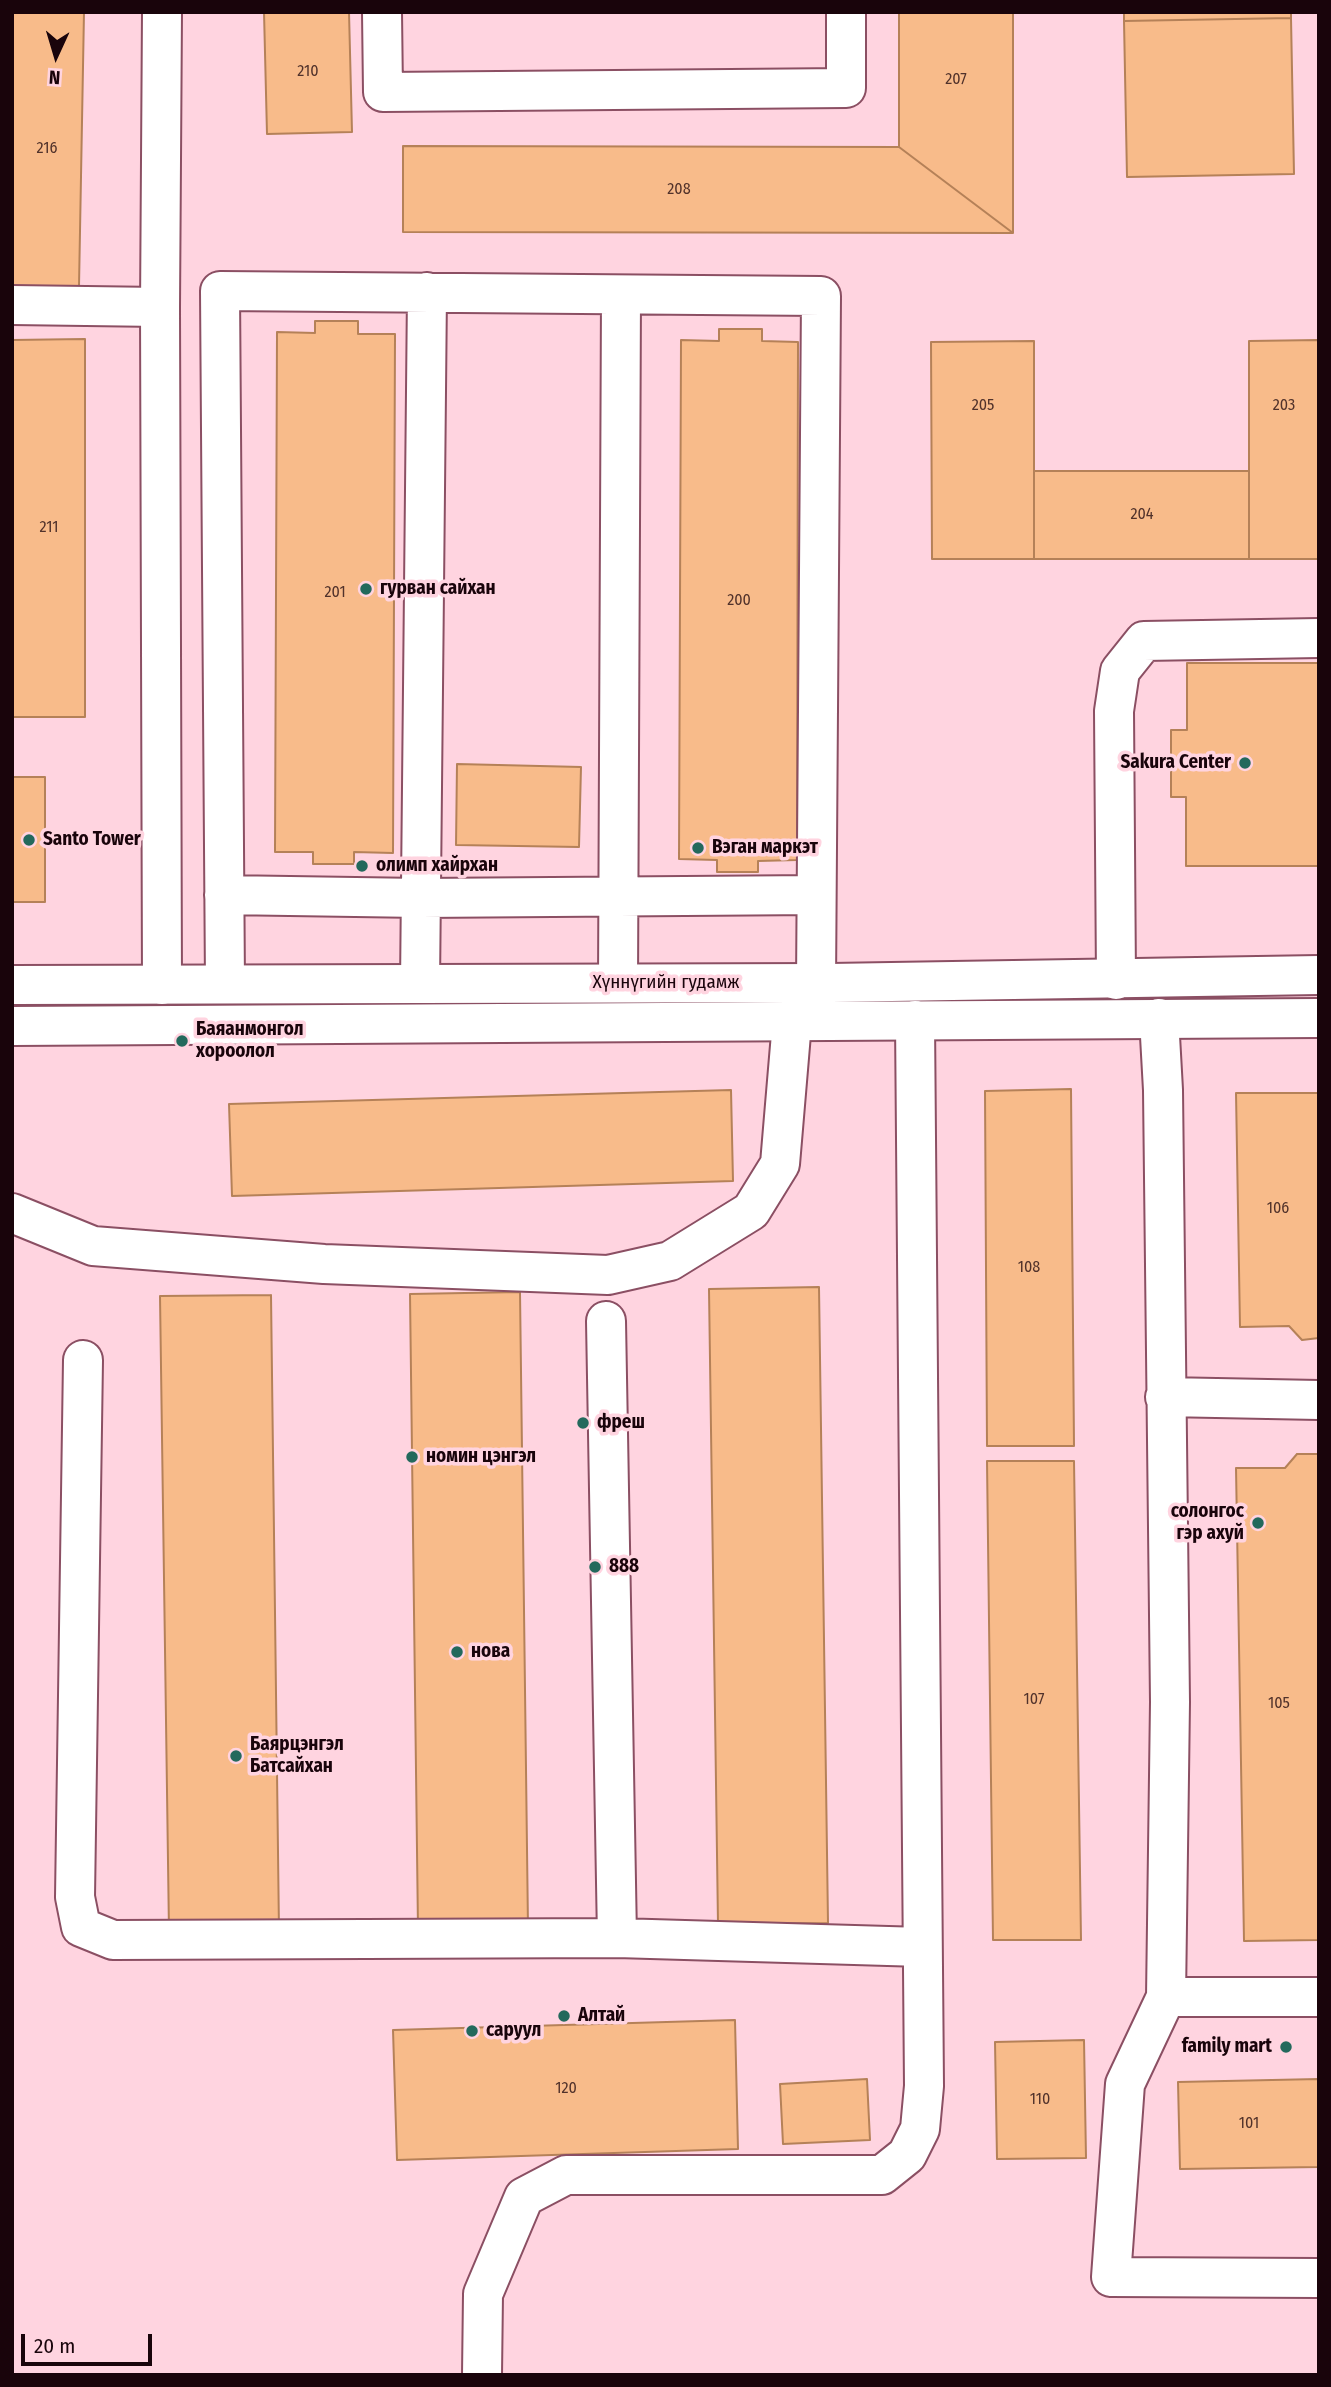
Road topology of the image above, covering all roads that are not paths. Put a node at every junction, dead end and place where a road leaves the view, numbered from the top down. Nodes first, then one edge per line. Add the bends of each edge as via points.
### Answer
1 (162, 12) edge
2 (382, 12) edge
3 (846, 12) edge
4 (427, 292) junction
5 (621, 295) junction
6 (12, 305) edge
7 (160, 307) junction
8 (1319, 638) edge
9 (224, 895) junction
10 (816, 895) junction
11 (617, 897) junction
12 (421, 898) junction
13 (1319, 975) edge
14 (1116, 980) junction
15 (618, 983) junction
16 (816, 983) junction
17 (225, 984) junction
18 (419, 984) junction
19 (12, 985) edge
20 (162, 985) junction
21 (1159, 1018) junction
22 (1319, 1018) edge
23 (915, 1020) junction
24 (792, 1021) junction
25 (12, 1026) edge
26 (12, 1213) edge
27 (606, 1321) dead end
28 (83, 1360) dead end
29 (1165, 1397) junction
30 (1319, 1400) edge
31 (617, 1938) junction
32 (922, 1947) junction
33 (1166, 1997) junction
34 (1319, 1997) edge
35 (1319, 2278) edge
36 (482, 2375) edge

1 - 7 street
2 - 3 street via 383,92 846,88
4 - 5 street
4 - 9 street via 220,291
4 - 12 street
5 - 10 street via 821,296
5 - 11 street
6 - 7 street
7 - 20 street
8 - 14 street via 1144,641 1120,671 1114,711
9 - 12 street
9 - 17 street
10 - 11 street
10 - 16 street
11 - 12 street
11 - 15 street
12 - 18 street
13 - 14 street, Хүннүгийн гудамж
14 - 16 street, Хүннүгийн гудамж
15 - 16 street, Хүннүгийн гудамж
15 - 18 street, Хүннүгийн гудамж
17 - 18 street, Хүннүгийн гудамж
17 - 20 street, Хүннүгийн гудамж
19 - 20 street, Хүннүгийн гудамж
21 - 22 street, Хүннүгийн гудамж
21 - 23 street, Хүннүгийн гудамж
21 - 29 street
23 - 24 street, Хүннүгийн гудамж
23 - 32 street
24 - 25 street, Хүннүгийн гудамж
24 - 26 street via 780,1164 751,1211 670,1261 608,1275 324,1264 93,1246
27 - 31 street
28 - 31 street via 75,1897 80,1927 113,1940
29 - 30 street
29 - 33 street via 1170,1702
31 - 32 street
32 - 36 street via 924,2086 920,2129 907,2155 882,2175 566,2175 524,2197 483,2294
33 - 34 street
33 - 35 street via 1125,2084 1111,2277

